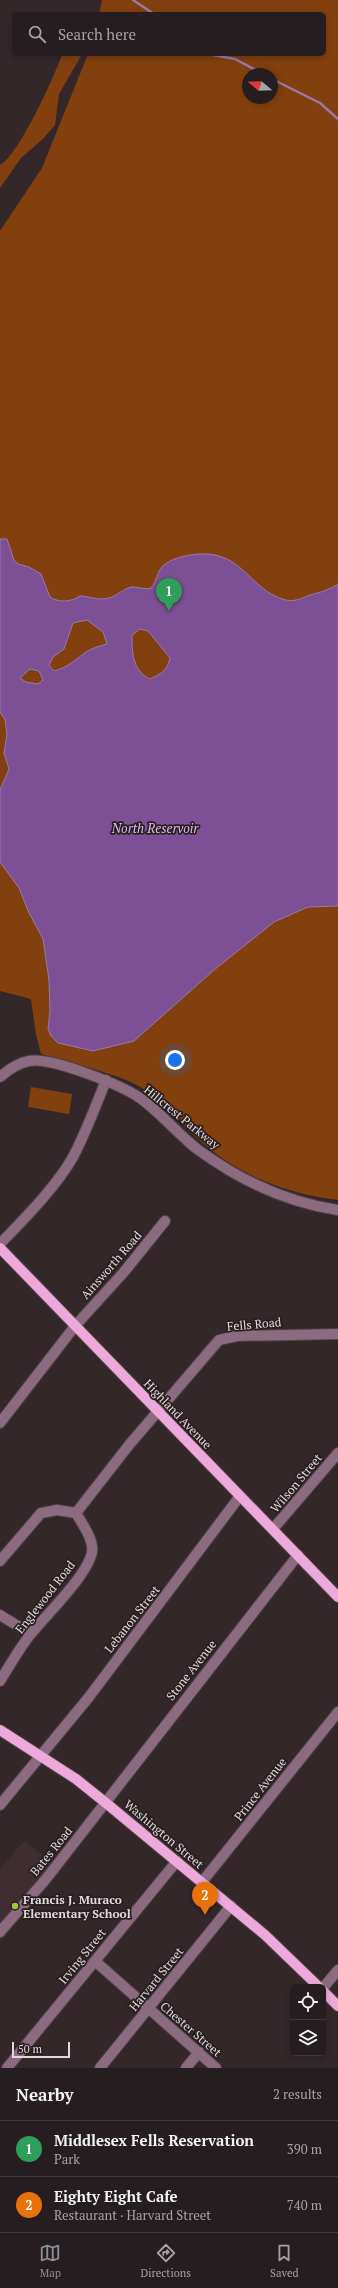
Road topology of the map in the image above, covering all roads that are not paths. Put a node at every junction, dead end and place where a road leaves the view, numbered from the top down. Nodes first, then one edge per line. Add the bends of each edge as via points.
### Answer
1 (0, 1077) edge
2 (106, 1080) junction
3 (338, 1210) edge
4 (165, 1221) dead end
5 (0, 1244) edge
6 (0, 1248) edge
7 (75, 1326) junction
8 (338, 1334) edge
9 (158, 1412) junction
10 (0, 1424) edge
11 (338, 1453) edge
12 (240, 1496) junction
13 (76, 1513) junction
14 (273, 1529) junction
15 (298, 1555) junction
16 (0, 1561) edge
17 (338, 1598) edge
18 (0, 1615) edge
19 (31, 1634) junction
20 (0, 1681) edge
21 (338, 1712) edge
22 (0, 1730) edge
23 (41, 1756) junction
24 (106, 1803) junction
25 (0, 1805) edge
26 (177, 1861) junction
27 (202, 1882) junction
28 (231, 1906) junction
29 (0, 1932) edge
30 (95, 1961) junction
31 (338, 1970) edge
32 (316, 1984) edge
33 (326, 1984) edge
34 (326, 1994) edge
35 (338, 2006) edge
36 (148, 2009) junction
37 (199, 2052) junction
38 (7, 2068) edge
39 (100, 2068) edge
40 (186, 2068) edge
41 (216, 2068) edge

1 - 2 street, Hillcrest Parkway via 10,1068 29,1061 56,1064
2 - 3 street, Hillcrest Parkway via 140,1098 198,1149 257,1185 295,1200
2 - 5 street via 90,1122 72,1158 34,1209
4 - 7 street, Ainsworth Road via 124,1272
6 - 7 main road, Highland Avenue
7 - 9 main road, Highland Avenue
7 - 10 street, Ainsworth Road
8 - 9 street, Fells Road via 237,1336 219,1340
9 - 12 main road, Highland Avenue
9 - 13 street
11 - 14 street, Wilson Street
12 - 14 main road, Highland Avenue
12 - 23 street, Lebanon Street via 90,1697
13 - 16 street via 57,1510 41,1513
13 - 19 street, Englewood Road via 88,1534 92,1551 86,1566
14 - 15 main road, Highland Avenue
15 - 17 main road, Highland Avenue
15 - 24 street, Stone Avenue
18 - 19 street
19 - 20 street, Englewood Road
21 - 27 street, Prince Avenue
22 - 23 main road, Washington Street
23 - 24 main road, Washington Street
23 - 25 street, Lebanon Street
24 - 26 main road, Washington Street
24 - 29 street, Bates Road
26 - 27 main road, Washington Street
26 - 30 street, Irving Street
27 - 28 main road, Washington Street
28 - 32 main road, Washington Street via 265,1934
28 - 36 street, Harvard Street
30 - 36 street, Chester Street
30 - 38 street, Irving Street
31 - 33 street
34 - 35 main road
36 - 37 street, Chester Street
36 - 39 street, Harvard Street
37 - 40 street
37 - 41 street, Chester Street

